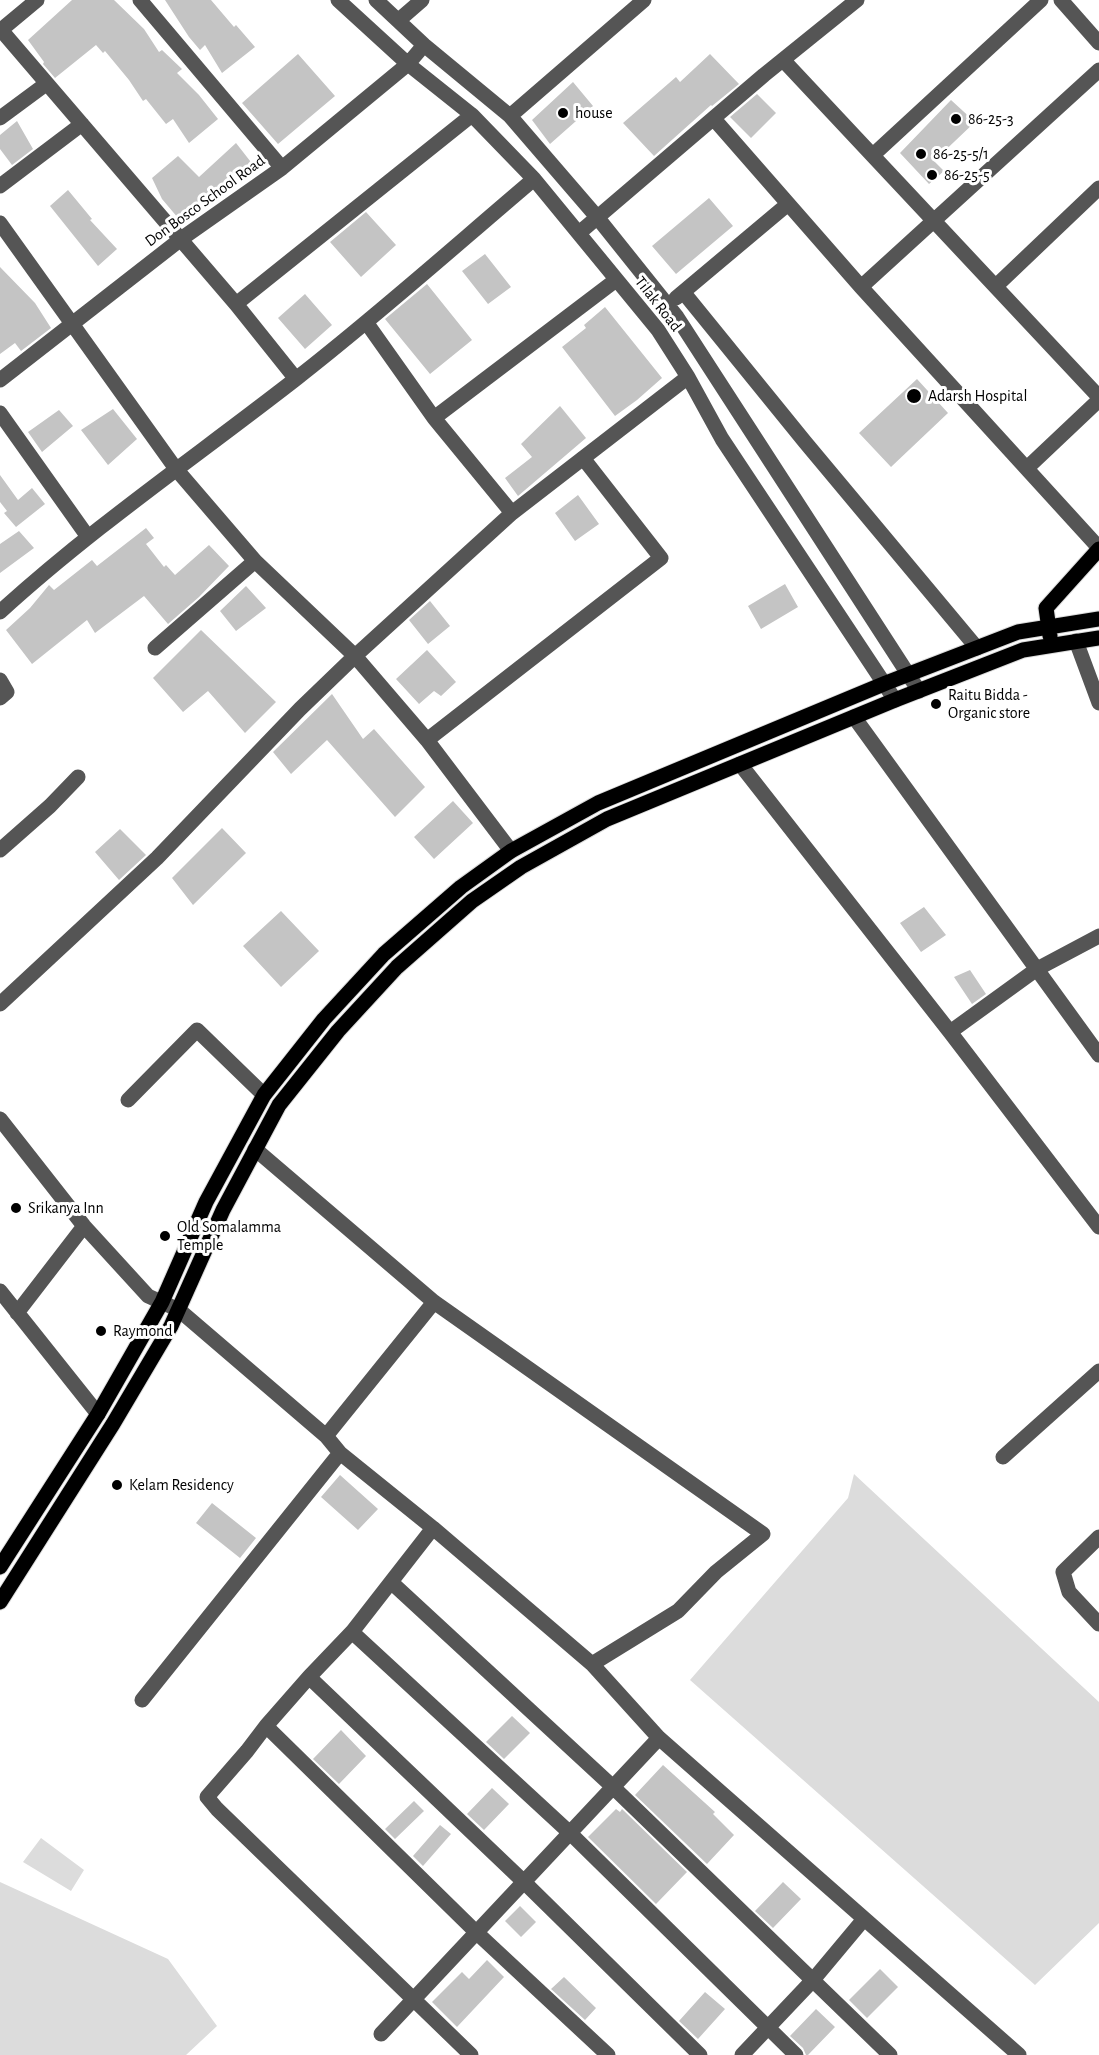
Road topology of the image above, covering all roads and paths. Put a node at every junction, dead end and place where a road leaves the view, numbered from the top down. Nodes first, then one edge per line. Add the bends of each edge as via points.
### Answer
1 (37, 0) edge
2 (140, 0) edge
3 (338, 0) edge
4 (376, 0) edge
5 (423, 0) edge
6 (644, 0) edge
7 (857, 0) edge
8 (1041, 0) edge
9 (1061, 0) edge
10 (399, 20) junction
11 (1099, 43) edge
12 (424, 45) junction
13 (784, 61) junction
14 (408, 64) junction
15 (1099, 70) edge
16 (46, 84) junction
17 (472, 115) junction
18 (510, 116) junction
19 (0, 118) edge
20 (714, 119) junction
21 (82, 124) junction
22 (873, 155) junction
23 (282, 168) junction
24 (534, 179) junction
25 (0, 186) edge
26 (1099, 188) edge
27 (788, 204) junction
28 (597, 218) junction
29 (935, 221) junction
30 (0, 223) edge
31 (579, 233) junction
32 (181, 239) junction
33 (616, 279) junction
34 (861, 286) junction
35 (996, 286) junction
36 (684, 293) junction
37 (236, 304) junction
38 (666, 304) junction
39 (366, 322) junction
40 (72, 323) junction
41 (688, 377) junction
42 (296, 379) junction
43 (0, 380) edge
44 (1094, 383) edge
45 (1099, 398) edge
46 (0, 413) edge
47 (434, 417) junction
48 (583, 458) junction
49 (1027, 468) junction
50 (176, 469) junction
51 (512, 513) junction
52 (88, 537) junction
53 (1099, 548) edge
54 (1099, 560) edge
55 (255, 561) junction
56 (1069, 582) junction
57 (2, 606) edge
58 (1099, 619) edge
59 (1049, 627) junction
60 (1099, 638) edge
61 (1076, 641) junction
62 (1052, 645) junction
63 (155, 648) dead end
64 (977, 648) junction
65 (355, 656) junction
66 (908, 674) junction
67 (0, 680) edge
68 (885, 683) junction
69 (919, 691) junction
70 (0, 698) edge
71 (895, 700) junction
72 (1099, 704) edge
73 (854, 717) junction
74 (427, 740) junction
75 (740, 764) junction
76 (78, 777) dead end
77 (0, 850) edge
78 (511, 851) junction
79 (1099, 936) edge
80 (1037, 969) junction
81 (0, 1004) edge
82 (950, 1032) junction
83 (1099, 1055) edge
84 (264, 1095) junction
85 (128, 1100) dead end
86 (0, 1119) edge
87 (255, 1149) junction
88 (84, 1227) junction
89 (1099, 1227) edge
90 (0, 1291) edge
91 (162, 1302) junction
92 (434, 1302) junction
93 (179, 1310) junction
94 (17, 1313) junction
95 (1099, 1371) edge
96 (98, 1414) junction
97 (326, 1436) junction
98 (340, 1453) junction
99 (1003, 1457) dead end
100 (434, 1528) junction
101 (1099, 1537) edge
102 (0, 1567) edge
103 (391, 1582) junction
104 (0, 1602) edge
105 (1099, 1624) edge
106 (352, 1632) junction
107 (592, 1664) junction
108 (309, 1677) junction
109 (142, 1700) dead end
110 (266, 1726) junction
111 (659, 1738) junction
112 (613, 1787) junction
113 (570, 1833) junction
114 (524, 1882) junction
115 (864, 1919) junction
116 (477, 1934) junction
117 (813, 1980) junction
118 (413, 2000) junction
119 (767, 2028) junction
120 (381, 2034) dead end
121 (471, 2055) edge
122 (608, 2055) edge
123 (700, 2055) edge
124 (742, 2055) edge
125 (796, 2055) edge
126 (890, 2055) edge
127 (1019, 2055) edge

1 - 16 street via 1,30
2 - 23 street
3 - 14 street, Tilak Road
4 - 10 street, Tilak Road
5 - 10 street
6 - 18 street
7 - 13 street
8 - 22 street
9 - 11 street
10 - 12 street, Tilak Road
12 - 14 street, Don Bosco School Road
12 - 18 street, Tilak Road
13 - 20 street
13 - 22 street
14 - 17 street, Tilak Road
14 - 23 street, Don Bosco School Road
15 - 29 street
16 - 19 street
16 - 21 street
17 - 24 street, Tilak Road
17 - 37 street
18 - 28 street, Tilak Road
20 - 27 street
20 - 28 street
21 - 25 street
21 - 32 street
22 - 29 street
23 - 32 street, Don Bosco School Road
24 - 31 street, Tilak Road
24 - 39 street
26 - 35 street
27 - 34 street
27 - 36 street
28 - 31 street
28 - 38 street, Tilak Road
29 - 34 street
29 - 35 street
30 - 40 street
31 - 33 street, Tilak Road
32 - 37 street
32 - 40 street, Don Bosco School Road
33 - 41 street, Tilak Road via 658,330
33 - 47 street
34 - 49 street
35 - 44 street
36 - 38 street
36 - 64 street
37 - 42 street
38 - 66 street, Tilak Road
39 - 42 street
39 - 47 street
40 - 43 street, Don Bosco School Road
40 - 50 street
41 - 48 street
41 - 68 street, Tilak Road via 722,439
42 - 50 street
44 - 45 street
45 - 49 street
46 - 52 street
47 - 51 street
48 - 51 street
48 - 74 street via 661,558
49 - 53 street
50 - 52 street
50 - 55 street
51 - 65 street
52 - 57 street
53 - 56 main road
54 - 56 main road
55 - 63 street
55 - 65 street
56 - 59 main road via 1046,608
58 - 59 main road
59 - 62 main road
59 - 64 main road via 1018,632
60 - 61 main road
61 - 62 main road
61 - 72 street
62 - 69 main road via 1023,650
64 - 66 main road
65 - 74 street
65 - 81 street via 158,858
66 - 68 main road
66 - 69 street, Tilak Road
67 - 70 street via 7,692
68 - 71 street, Tilak Road
68 - 78 main road via 598,803
69 - 71 main road
71 - 73 main road
73 - 75 main road
73 - 80 street
74 - 78 street
75 - 82 street
75 - 87 main road via 607,819 521,867 472,901 397,967 338,1031 279,1105
76 - 77 street
78 - 84 main road via 461,887 384,954 324,1019
79 - 80 street
80 - 82 street
80 - 83 street
82 - 89 street
84 - 85 street via 197,1030
84 - 91 main road via 206,1202
86 - 88 street
87 - 92 street
87 - 93 main road
88 - 91 street via 148,1296
88 - 94 street
90 - 94 street
91 - 93 street
91 - 96 main road
92 - 97 street
92 - 107 street via 763,1534 716,1572 678,1611
93 - 97 street
93 - 104 main road via 113,1424
94 - 96 street
95 - 99 street
96 - 102 main road
97 - 98 street
98 - 100 street
98 - 109 street
100 - 103 street
100 - 107 street
101 - 105 street via 1063,1572 1069,1592
103 - 106 street
103 - 112 street
106 - 108 street
106 - 113 street
107 - 111 street
108 - 110 street
108 - 114 street
110 - 116 street
110 - 118 street via 207,1797
111 - 112 street
111 - 115 street
112 - 113 street
112 - 117 street
113 - 114 street
113 - 119 street
114 - 116 street
114 - 123 street
115 - 117 street
115 - 127 street
116 - 118 street
116 - 122 street
117 - 119 street
117 - 126 street
118 - 120 street
118 - 121 street
119 - 124 street
119 - 125 street

